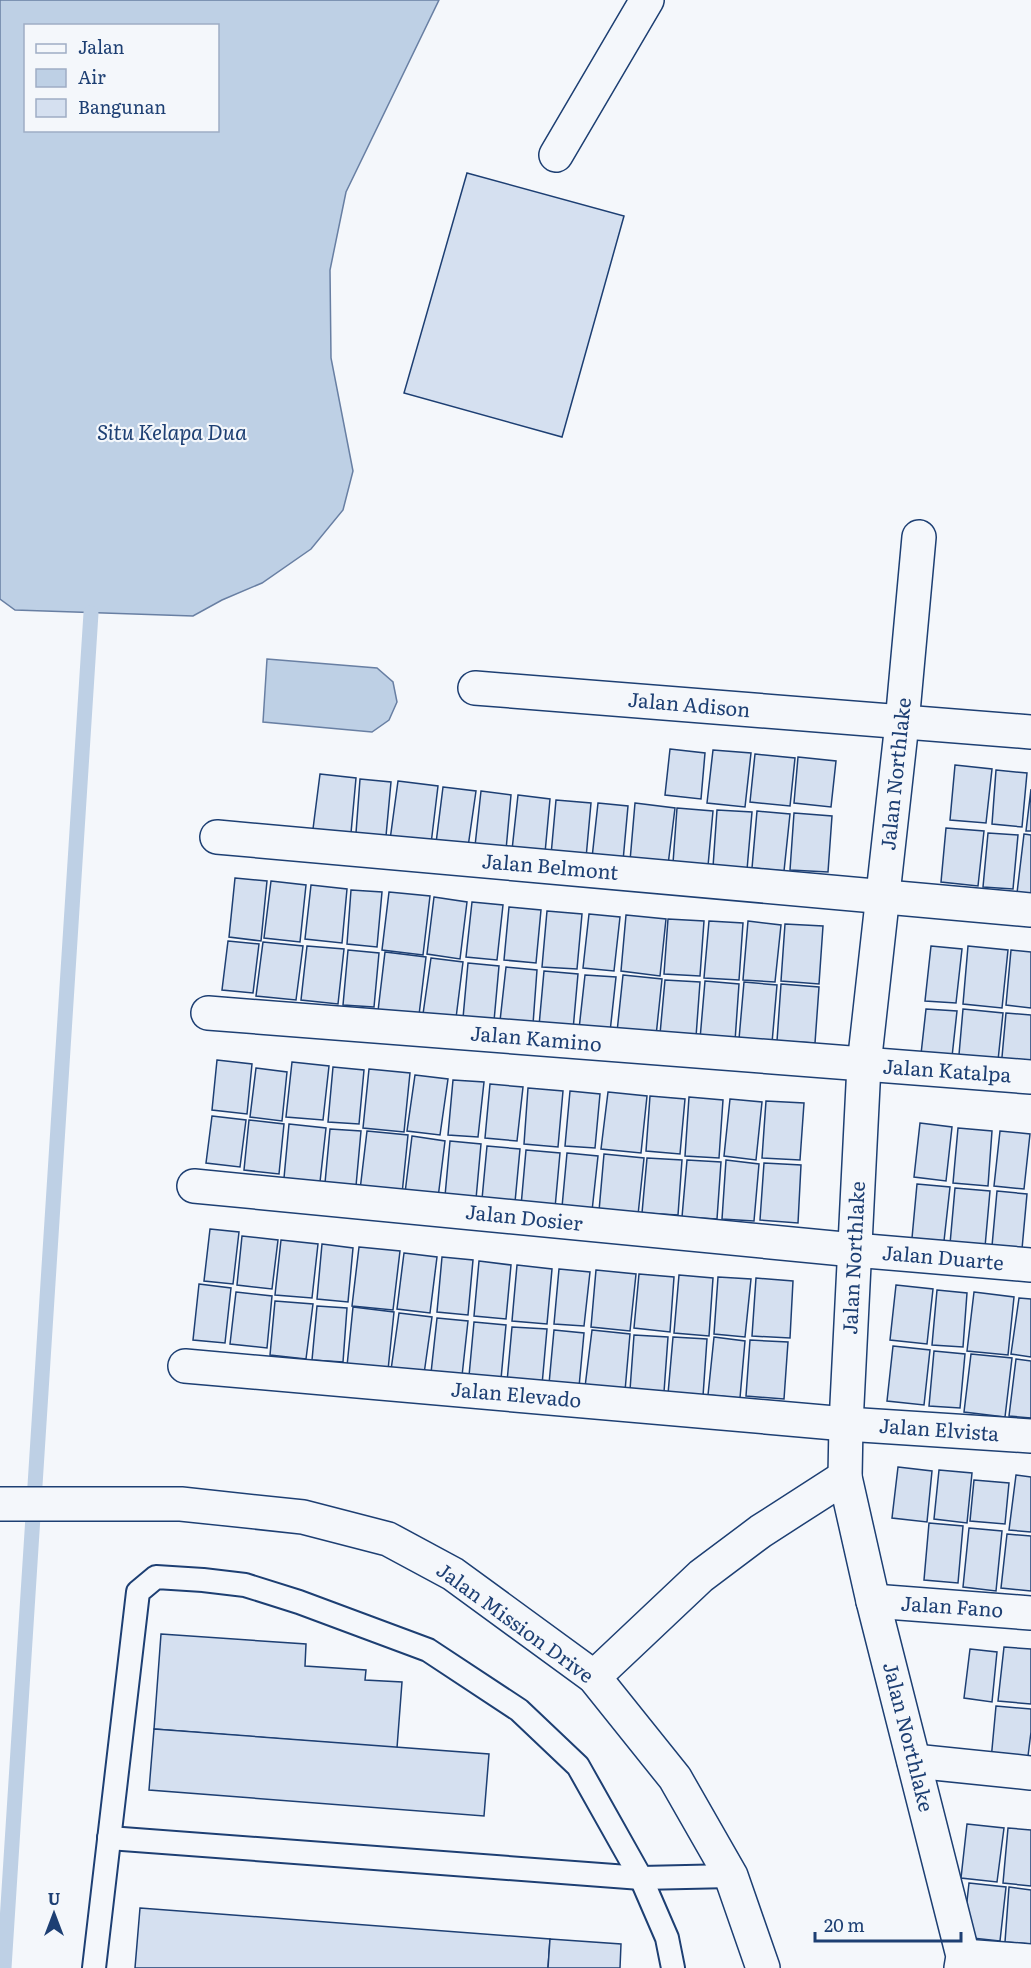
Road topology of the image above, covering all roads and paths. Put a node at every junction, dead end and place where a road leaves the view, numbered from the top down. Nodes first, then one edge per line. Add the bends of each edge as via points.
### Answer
1 (647, 0) edge
2 (556, 155) dead end
3 (919, 537) dead end
4 (475, 688) dead end
5 (902, 723) junction
6 (1031, 732) edge
7 (217, 837) dead end
8 (882, 898) junction
9 (1031, 910) edge
10 (208, 1014) dead end
11 (864, 1065) junction
12 (1031, 1077) edge
13 (194, 1186) dead end
14 (854, 1250) junction
15 (1031, 1265) edge
16 (185, 1366) dead end
17 (846, 1424) junction
18 (1031, 1436) edge
19 (845, 1477) junction
20 (0, 1504) edge
21 (873, 1601) junction
22 (1031, 1613) edge
23 (594, 1677) junction
24 (914, 1761) junction
25 (1031, 1773) edge
26 (109, 1838) junction
27 (730, 1876) junction
28 (641, 1878) junction
29 (1031, 1961) edge
30 (962, 1962) edge
31 (94, 1968) edge
32 (672, 1968) edge
33 (763, 1968) edge

1 - 2 street
3 - 5 street, Jalan Northlake
4 - 5 street, Jalan Adison
5 - 6 street, Jalan Adison
5 - 8 street, Jalan Northlake
7 - 8 street, Jalan Belmont
8 - 9 street, Jalan Belmont
8 - 11 street, Jalan Northlake
10 - 11 street, Jalan Kamino
11 - 12 street, Jalan Katalpa
11 - 14 street, Jalan Northlake
13 - 14 street, Jalan Dosier
14 - 15 street, Jalan Duarte
14 - 17 street, Jalan Northlake
16 - 17 street, Jalan Elevado
17 - 18 street, Jalan Elvista
17 - 19 street, Jalan Northlake
19 - 21 street, Jalan Northlake
19 - 23 street via 761,1531 701,1576
20 - 23 street, Jalan Mission Drive via 181,1504 303,1518 388,1539 453,1574
21 - 22 street, Jalan Fano
21 - 24 street, Jalan Northlake
23 - 27 street, Jalan Mission Drive via 675,1778
24 - 25 street
24 - 30 street, Jalan Northlake
26 - 28 lane
26 - 28 lane via 138,1592 156,1577 203,1580 245,1585 428,1650 519,1710 578,1766
26 - 31 lane
27 - 28 lane
27 - 33 street, Jalan Mission Drive
28 - 32 lane via 667,1938
29 - 30 street

